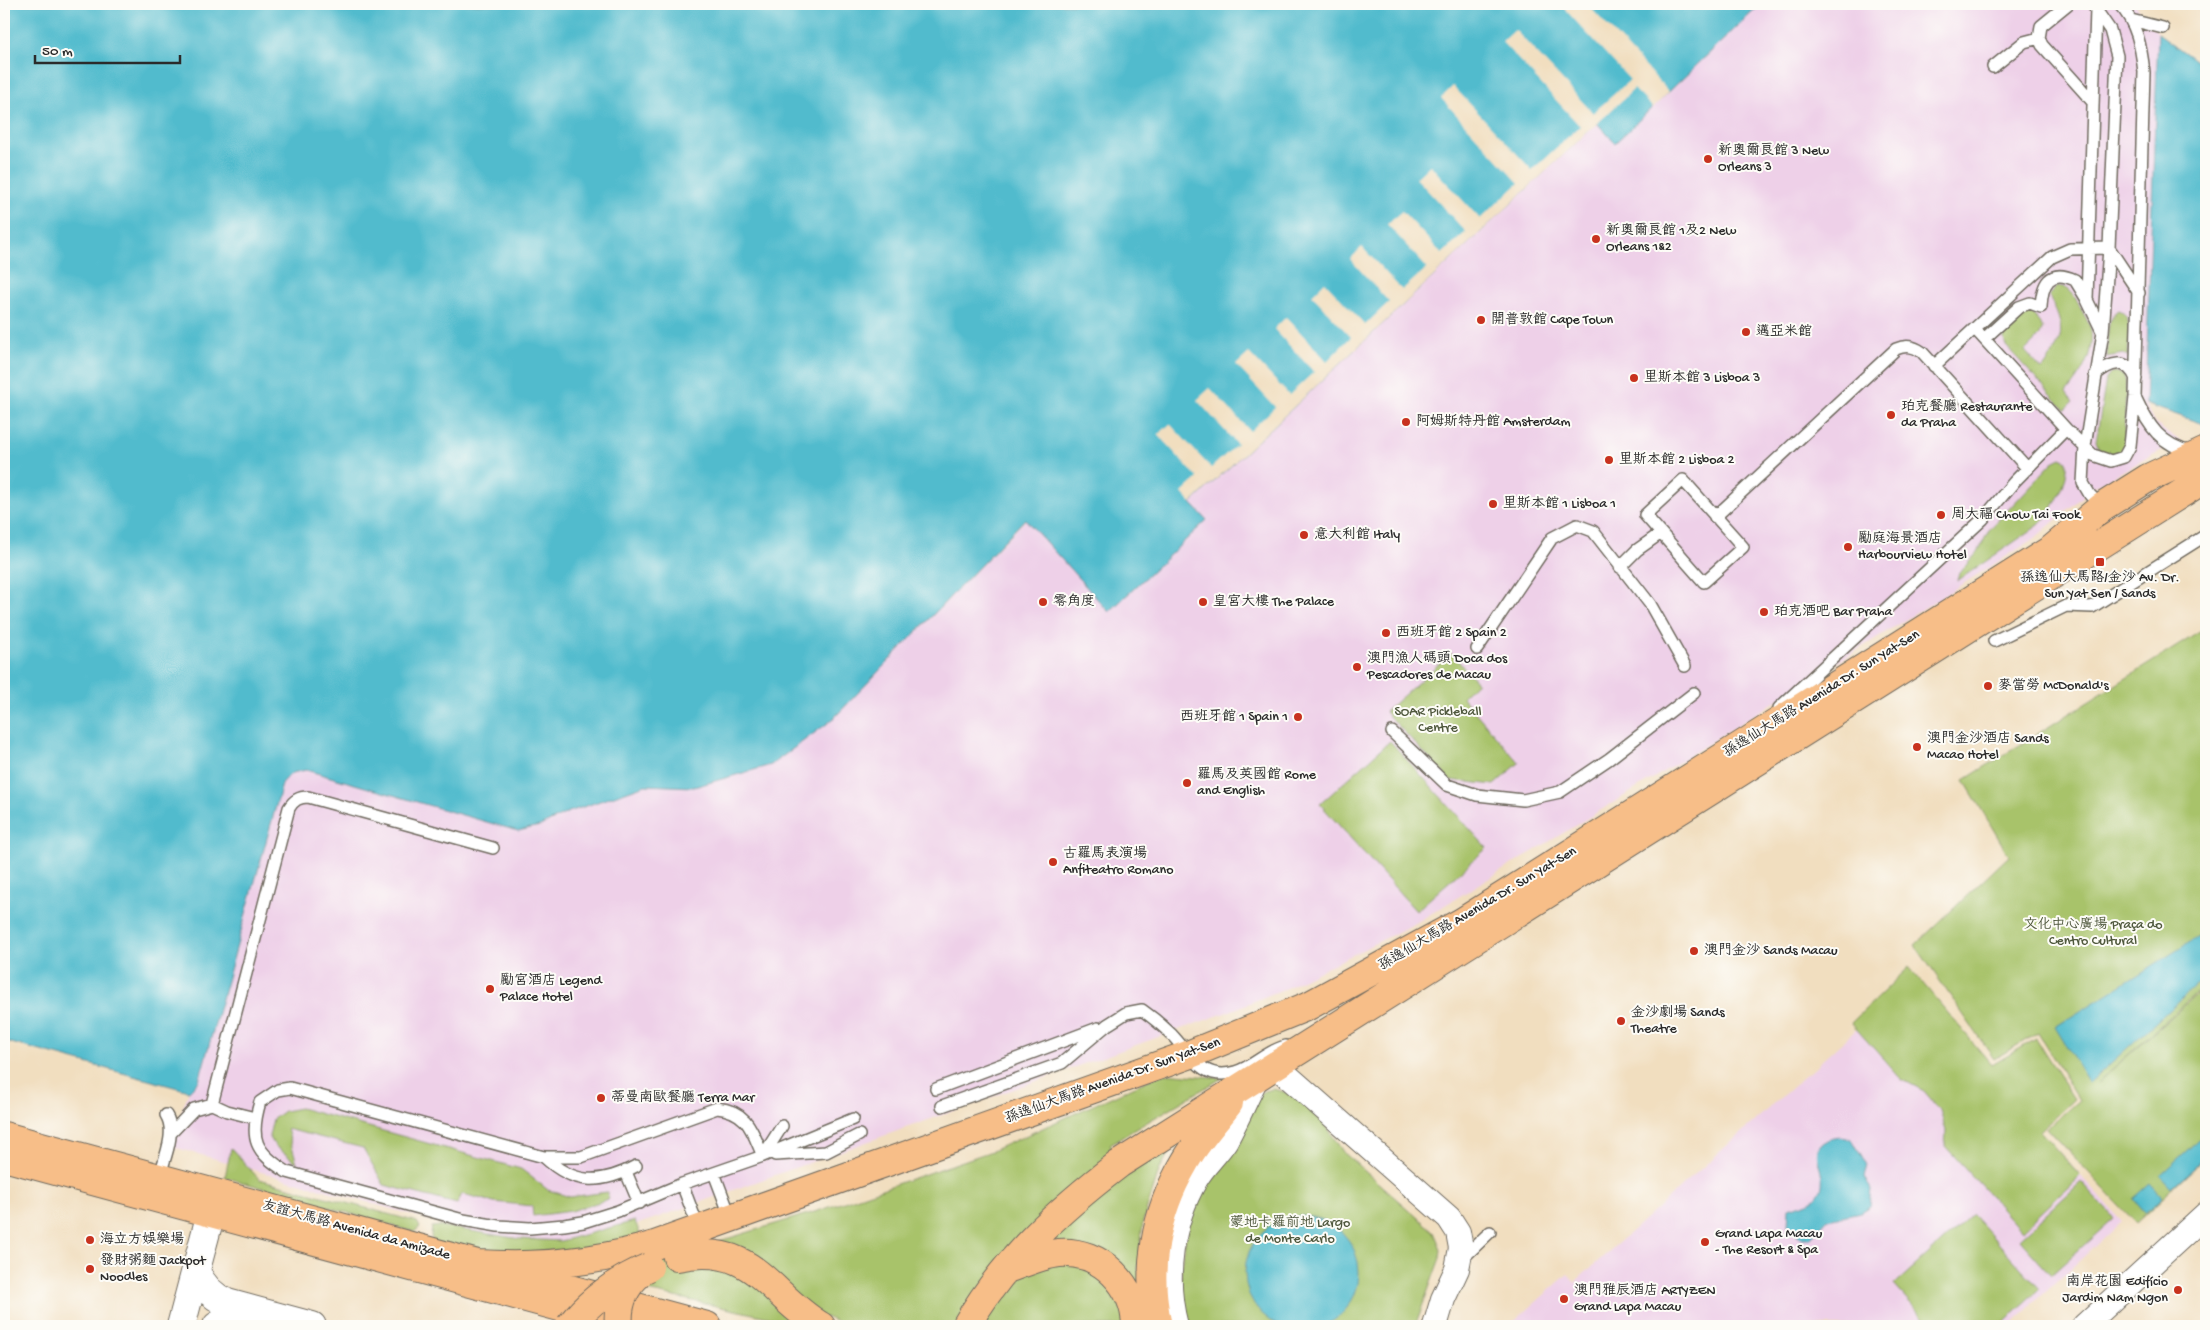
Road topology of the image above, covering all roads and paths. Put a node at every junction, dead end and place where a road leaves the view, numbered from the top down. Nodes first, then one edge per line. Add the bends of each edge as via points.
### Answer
1 (2068, 4) edge
2 (2119, 4) edge
3 (2094, 6) edge
4 (2131, 20) junction
5 (2163, 28) dead end
6 (2039, 38) junction
7 (1993, 67) dead end
8 (2092, 101) junction
9 (2088, 248) junction
10 (2109, 248) junction
11 (2139, 293) junction
12 (2087, 300) junction
13 (1975, 329) junction
14 (2103, 332) junction
15 (1984, 339) junction
16 (1934, 366) junction
17 (2095, 375) junction
18 (2136, 379) junction
19 (2135, 397) junction
20 (2066, 430) junction
21 (2085, 446) junction
22 (2206, 452) edge
23 (2028, 469) junction
24 (2206, 477) edge
25 (2102, 507) junction
26 (1715, 517) junction
27 (1661, 533) junction
28 (2206, 535) edge
29 (1620, 567) junction
30 (1994, 641) dead end
31 (1477, 649) dead end
32 (1685, 666) dead end
33 (1694, 693) dead end
34 (1392, 732) dead end
35 (1733, 750) junction
36 (493, 848) dead end
37 (1107, 1025) junction
38 (1305, 1048) junction
39 (1188, 1055) junction
40 (1258, 1078) junction
41 (936, 1089) dead end
42 (212, 1104) junction
43 (942, 1106) dead end
44 (166, 1115) dead end
45 (255, 1118) junction
46 (853, 1119) dead end
47 (782, 1126) dead end
48 (171, 1133) junction
49 (859, 1135) dead end
50 (4, 1136) edge
51 (763, 1156) junction
52 (4, 1157) edge
53 (544, 1157) junction
54 (714, 1173) junction
55 (159, 1178) junction
56 (682, 1184) junction
57 (639, 1203) junction
58 (211, 1213) junction
59 (731, 1219) junction
60 (2202, 1226) edge
61 (700, 1231) junction
62 (1490, 1232) dead end
63 (677, 1257) junction
64 (478, 1264) junction
65 (649, 1267) junction
66 (1006, 1269) junction
67 (1457, 1269) junction
68 (196, 1271) junction
69 (267, 1314) junction
70 (581, 1322) edge
71 (181, 1326) edge
72 (217, 1326) edge
73 (312, 1326) edge
74 (619, 1326) edge
75 (630, 1326) edge
76 (707, 1326) edge
77 (821, 1326) edge
78 (966, 1326) edge
79 (1136, 1326) edge
80 (1158, 1326) edge
81 (1176, 1326) edge
82 (1435, 1326) edge
83 (2084, 1326) edge

1 - 6 lane via 2041,26
2 - 4 lane
3 - 8 lane
3 - 10 lane via 2110,30 2117,56
4 - 5 lane
4 - 11 lane via 2141,42 2144,72
6 - 7 lane via 2024,42
6 - 8 lane
8 - 9 lane
9 - 10 lane
9 - 12 lane
9 - 13 lane via 2070,249 2052,257
10 - 11 lane
10 - 14 lane
11 - 18 lane
12 - 14 lane
12 - 15 lane via 2075,280 2049,279 2042,287 2040,307 2030,303 2019,307
13 - 15 lane
13 - 16 lane
14 - 17 lane
15 - 20 lane
16 - 23 lane
16 - 26 lane via 1917,348 1903,346 1896,349
17 - 18 lane via 2106,366 2117,364 2131,370
17 - 21 lane
18 - 19 lane
19 - 21 lane via 2130,446 2124,457 2111,461 2103,459 2093,455
19 - 22 lane via 2147,422 2164,441 2181,450
20 - 21 lane
20 - 23 lane
21 - 25 lane via 2084,483
22 - 25 main road, 孫逸仙大馬路 Avenida Dr. Sun Yat-Sen via 2148,478
23 - 35 lane via 1982,519
24 - 25 main road via 2161,491 2125,513 2113,513
24 - 38 main road, 孫逸仙大馬路 Avenida Dr. Sun Yat-Sen
25 - 35 main road, 孫逸仙大馬路 Avenida Dr. Sun Yat-Sen via 2052,549
26 - 27 lane via 1683,480 1645,514
26 - 27 lane via 1743,547 1704,582
27 - 29 lane
28 - 30 lane via 2092,608 2066,606
29 - 31 lane via 1594,531 1577,525 1552,538
29 - 32 lane via 1650,604
33 - 34 lane via 1560,792 1523,800 1477,795 1447,785
35 - 39 main road, 孫逸仙大馬路 Avenida Dr. Sun Yat-Sen via 1462,922 1375,971 1269,1023
36 - 42 lane via 308,797 292,803
37 - 39 lane via 1126,1013 1142,1010 1171,1034
37 - 41 lane
37 - 43 lane via 1062,1063
38 - 39 lane via 1281,1047 1241,1070 1224,1074 1204,1070
38 - 40 main road, 孫逸仙大馬路 Avenida Dr. Sun Yat-Sen
39 - 59 main road, 孫逸仙大馬路 Avenida Dr. Sun Yat-Sen
39 - 63 main road via 990,1143
40 - 66 main road, 孫逸仙大馬路 Avenida Dr. Sun Yat-Sen via 1119,1164 1051,1220
40 - 67 street via 1450,1218 1458,1232 1461,1248
40 - 80 main road via 1205,1134 1176,1179 1158,1229 1152,1283
40 - 81 street via 1225,1142 1195,1180 1182,1209 1173,1240 1170,1273
42 - 45 lane
42 - 48 lane via 194,1109
44 - 48 lane
45 - 53 lane via 260,1102 290,1088
45 - 57 lane via 257,1146 265,1158 286,1172 463,1220 530,1228 564,1225
46 - 51 lane
47 - 51 lane
48 - 55 lane
49 - 51 lane via 826,1152
50 - 55 main road, 友誼大馬路 Avenida da Amizade
51 - 53 lane via 746,1120 731,1110 717,1108 581,1157
51 - 54 lane
52 - 58 main road, 友誼大馬路 Avenida da Amizade
53 - 57 lane via 560,1171 575,1178 607,1178 631,1169
54 - 56 lane
54 - 59 lane
55 - 64 main road, 友誼大馬路 Avenida da Amizade
56 - 57 lane
56 - 61 lane
58 - 68 street
58 - 70 main road, 友誼大馬路 Avenida da Amizade
59 - 61 main road, 孫逸仙大馬路 Avenida Dr. Sun Yat-Sen
60 - 83 street
61 - 64 main road, 孫逸仙大馬路 Avenida Dr. Sun Yat-Sen via 636,1251 596,1259 534,1266
62 - 67 lane via 1464,1256
63 - 65 main road
63 - 77 main road via 708,1254 738,1261 765,1278
64 - 76 main road, 友誼大馬路 Avenida da Amizade
65 - 70 main road, bridge via 604,1292
65 - 74 main road, bridge via 634,1278 624,1293 618,1310
66 - 78 main road, 孫逸仙大馬路 Avenida Dr. Sun Yat-Sen
66 - 79 main road via 1060,1253 1094,1260 1121,1281 1132,1302
67 - 82 street
68 - 69 street via 205,1287 219,1298
68 - 71 street
69 - 72 street via 239,1314
69 - 73 street
70 - 75 main road, 友誼大馬路 Avenida da Amizade

